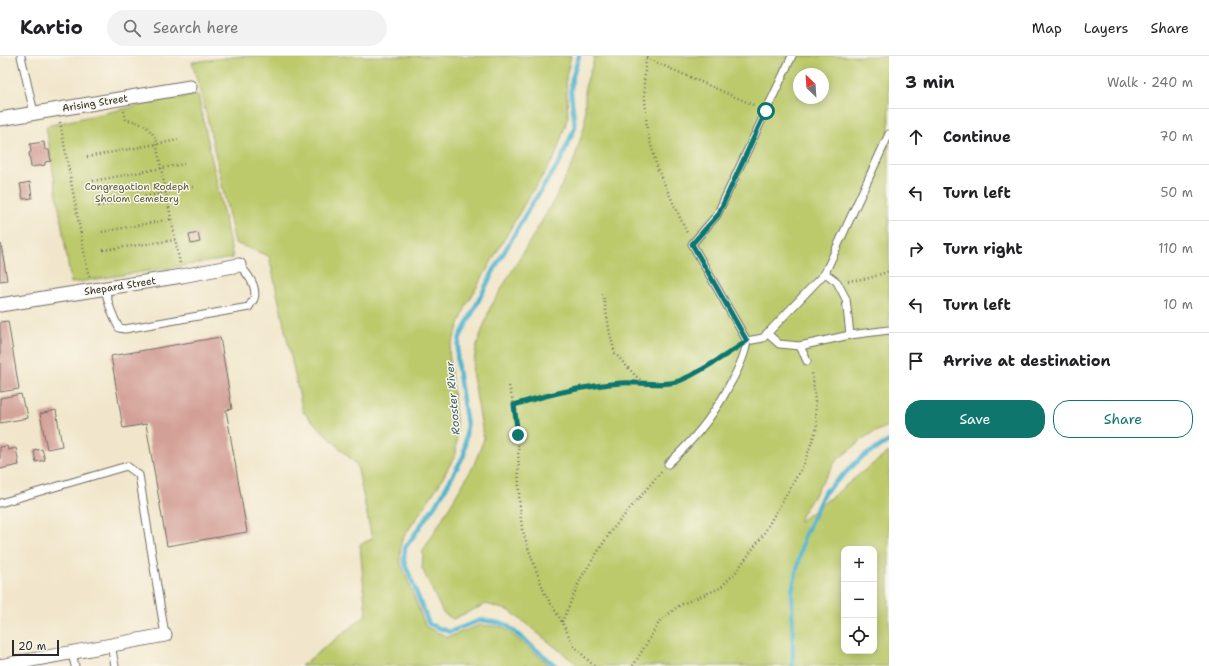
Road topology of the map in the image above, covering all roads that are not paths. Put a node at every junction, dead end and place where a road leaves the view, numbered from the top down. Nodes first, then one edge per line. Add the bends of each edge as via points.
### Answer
1 (21, 56) edge
2 (792, 56) edge
3 (190, 87) dead end
4 (34, 113) junction
5 (0, 119) edge
6 (889, 134) edge
7 (239, 265) joint
8 (825, 273) junction
9 (100, 290) junction
10 (0, 305) edge
11 (889, 330) edge
12 (767, 333) junction
13 (850, 335) junction
14 (747, 341) junction
15 (800, 346) junction
16 (807, 361) road end
17 (668, 464) road end
18 (0, 503) edge
19 (165, 635) joint
20 (111, 645) junction
21 (72, 653) junction
22 (0, 666) edge
23 (75, 666) edge
24 (115, 666) edge

1 - 4 lane
2 - 14 lane via 718,215 692,244
3 - 4 street, Arising Street
4 - 5 street, Arising Street
6 - 8 lane
7 - 9 street, Shepard Street
7 - 9 lane via 252,281 255,292 249,307 125,329 119,328
8 - 12 lane
8 - 13 lane via 837,282 846,299
9 - 10 street, Shepard Street
11 - 13 lane
12 - 14 lane via 763,338
12 - 15 lane via 779,344
13 - 15 lane
14 - 17 lane via 737,371 717,408 683,450
15 - 16 lane
18 - 19 lane via 127,466 139,475
19 - 20 street
20 - 21 street
20 - 24 lane
21 - 22 street
21 - 23 lane

